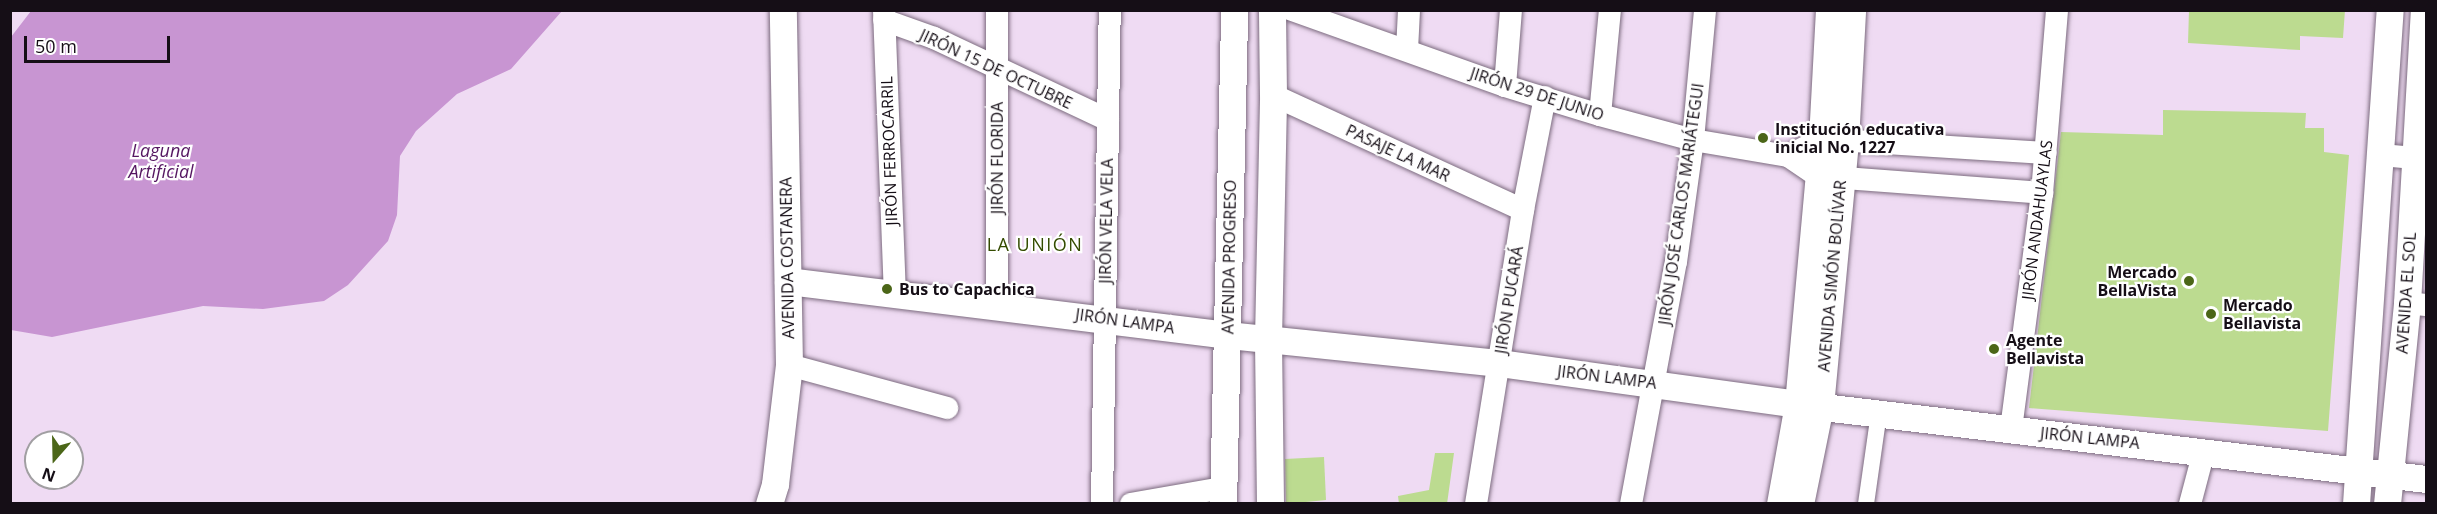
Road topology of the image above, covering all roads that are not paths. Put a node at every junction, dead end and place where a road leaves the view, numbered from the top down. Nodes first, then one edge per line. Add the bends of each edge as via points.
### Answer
1 (783, 10) edge
2 (997, 10) edge
3 (1110, 10) edge
4 (1234, 10) edge
5 (1272, 10) edge
6 (1292, 10) edge
7 (1410, 10) edge
8 (1511, 10) edge
9 (1610, 10) edge
10 (1705, 10) edge
11 (1829, 10) edge
12 (1852, 10) edge
13 (2057, 10) edge
14 (2390, 10) edge
15 (2424, 10) edge
16 (884, 15) edge
17 (1407, 50) junction
18 (998, 67) junction
19 (1504, 86) junction
20 (1273, 95) junction
21 (1545, 97) junction
22 (1600, 115) junction
23 (1108, 120) junction
24 (1693, 140) junction
25 (1833, 140) junction
26 (2046, 153) junction
27 (2381, 155) junction
28 (1788, 156) junction
29 (2421, 159) edge
30 (1829, 177) junction
31 (2042, 193) junction
32 (1523, 210) junction
33 (788, 281) junction
34 (895, 292) junction
35 (2417, 304) edge
36 (997, 305) junction
37 (1104, 318) junction
38 (1228, 335) junction
39 (1268, 339) junction
40 (1499, 363) junction
41 (789, 365) junction
42 (1653, 383) junction
43 (1809, 405) junction
44 (947, 408) dead end
45 (1879, 413) junction
46 (2011, 429) junction
47 (2204, 451) junction
48 (2358, 469) junction
49 (2390, 474) junction
50 (2427, 479) edge
51 (1223, 496) edge
52 (768, 504) edge
53 (1102, 504) edge
54 (1131, 504) edge
55 (1270, 504) edge
56 (1476, 504) edge
57 (1631, 504) edge
58 (1780, 504) edge
59 (1800, 504) edge
60 (1866, 504) edge
61 (2190, 504) edge
62 (2356, 504) edge
63 (2387, 504) edge

1 - 33 street, AVENIDA COSTANERA
2 - 18 street, JIRÓN FLORIDA
3 - 23 street, JIRÓN VELA VELA
4 - 38 street, AVENIDA PROGRESO
5 - 20 street
6 - 17 street, JIRÓN 29 DE JUNIO
7 - 17 street
8 - 19 street
9 - 22 street
10 - 24 street, JIRÓN JOSÉ CARLOS MARIÁTEGUI
11 - 25 street, AVENIDA SIMÓN BOLÍVAR
12 - 25 street, AVENIDA SIMÓN BOLÍVAR
13 - 26 street, JIRÓN ANDAHUAYLAS
14 - 27 street
15 - 29 street, AVENIDA EL SOL
16 - 18 street, JIRÓN 15 DE OCTUBRE
16 - 34 street, JIRÓN FERROCARRIL
17 - 19 street, JIRÓN 29 DE JUNIO
18 - 23 street, JIRÓN 15 DE OCTUBRE
18 - 36 street, JIRÓN FLORIDA
19 - 21 street, JIRÓN 29 DE JUNIO
20 - 32 street, PASAJE LA MAR
20 - 39 street
21 - 22 street, JIRÓN 29 DE JUNIO
21 - 32 street, JIRÓN PUCARÁ
22 - 24 street, JIRÓN 29 DE JUNIO
23 - 37 street, JIRÓN VELA VELA
24 - 28 street, JIRÓN 29 DE JUNIO
24 - 42 street, JIRÓN JOSÉ CARLOS MARIÁTEGUI via 1676,262
25 - 26 street
25 - 28 street
25 - 30 street, AVENIDA SIMÓN BOLÍVAR
26 - 31 street, JIRÓN ANDAHUAYLAS
27 - 29 street
27 - 48 street
28 - 30 street, JIRÓN 29 DE JUNIO
29 - 35 street, AVENIDA EL SOL
30 - 31 street, JIRÓN 29 DE JUNIO
30 - 43 street, AVENIDA SIMÓN BOLÍVAR
31 - 46 street, JIRÓN ANDAHUAYLAS
32 - 40 street, JIRÓN PUCARÁ
33 - 34 street, JIRÓN LAMPA
33 - 41 street, AVENIDA COSTANERA
34 - 36 street, JIRÓN LAMPA
35 - 49 street, AVENIDA EL SOL
36 - 37 street, JIRÓN LAMPA
37 - 38 street, JIRÓN LAMPA
37 - 53 street, JIRÓN VELA VELA
38 - 39 street, JIRÓN LAMPA
38 - 51 street, AVENIDA PROGRESO
39 - 40 street, JIRÓN LAMPA
39 - 55 street
40 - 42 street, JIRÓN LAMPA
40 - 56 street, JIRÓN PUCARÁ
41 - 44 street
41 - 52 street, AVENIDA COSTANERA via 775,484
42 - 43 street, JIRÓN LAMPA
42 - 57 street, JIRÓN JOSÉ CARLOS MARIÁTEGUI
43 - 45 street, JIRÓN LAMPA
43 - 58 street, AVENIDA SIMÓN BOLÍVAR
43 - 59 street, AVENIDA SIMÓN BOLÍVAR
45 - 46 street, JIRÓN LAMPA
45 - 60 street
46 - 47 street, JIRÓN LAMPA
47 - 48 street, JIRÓN LAMPA
47 - 61 street
48 - 49 street, JIRÓN LAMPA
48 - 62 street
49 - 50 street, JIRÓN LAMPA
49 - 63 street, AVENIDA EL SOL
51 - 54 street

